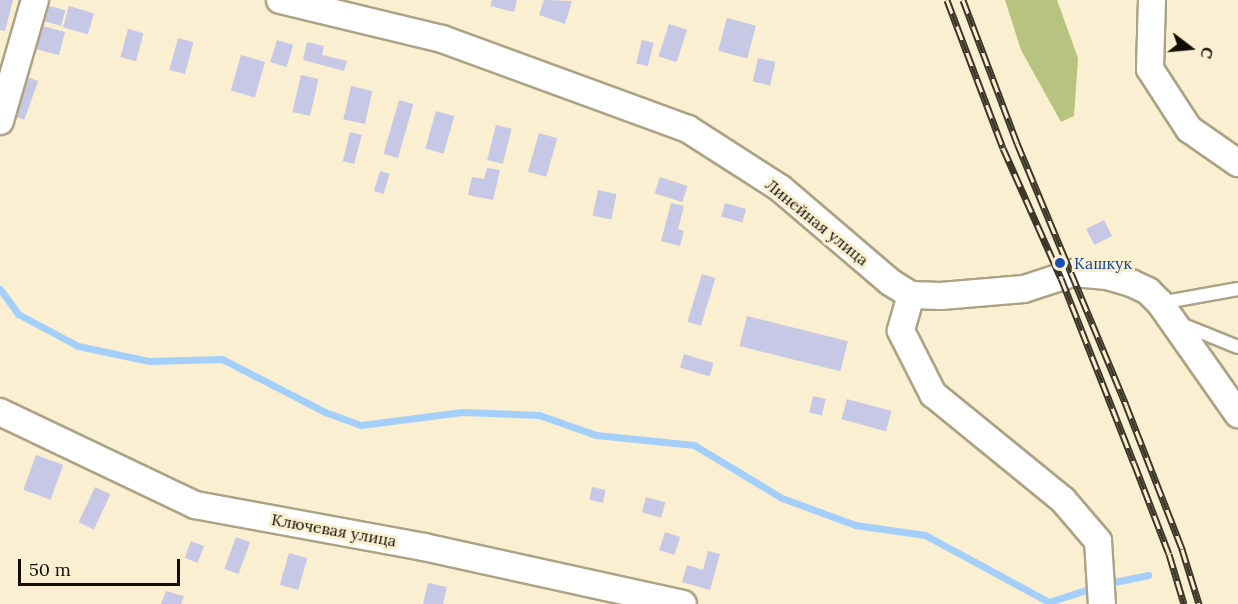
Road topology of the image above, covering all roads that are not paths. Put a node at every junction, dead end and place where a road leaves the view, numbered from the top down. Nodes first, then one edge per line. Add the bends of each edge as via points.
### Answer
1 (35, 0) edge
2 (280, 0) edge
3 (1152, 0) edge
4 (0, 121) edge
5 (1238, 163) edge
6 (1238, 289) edge
7 (911, 296) junction
8 (1167, 312) junction
9 (1238, 347) edge
10 (0, 412) edge
11 (1238, 414) edge
12 (683, 604) edge
13 (1102, 604) edge

1 - 4 street
2 - 7 street, Линейная улица via 442,39 688,129 780,188
3 - 5 street via 1150,69 1189,129
6 - 8 lane
7 - 8 street via 1024,289 1073,273 1131,283 1148,291
7 - 13 street via 901,331 933,394 1063,500 1098,541
8 - 9 lane
8 - 11 street
10 - 12 street, Ключевая улица via 195,505 424,547

